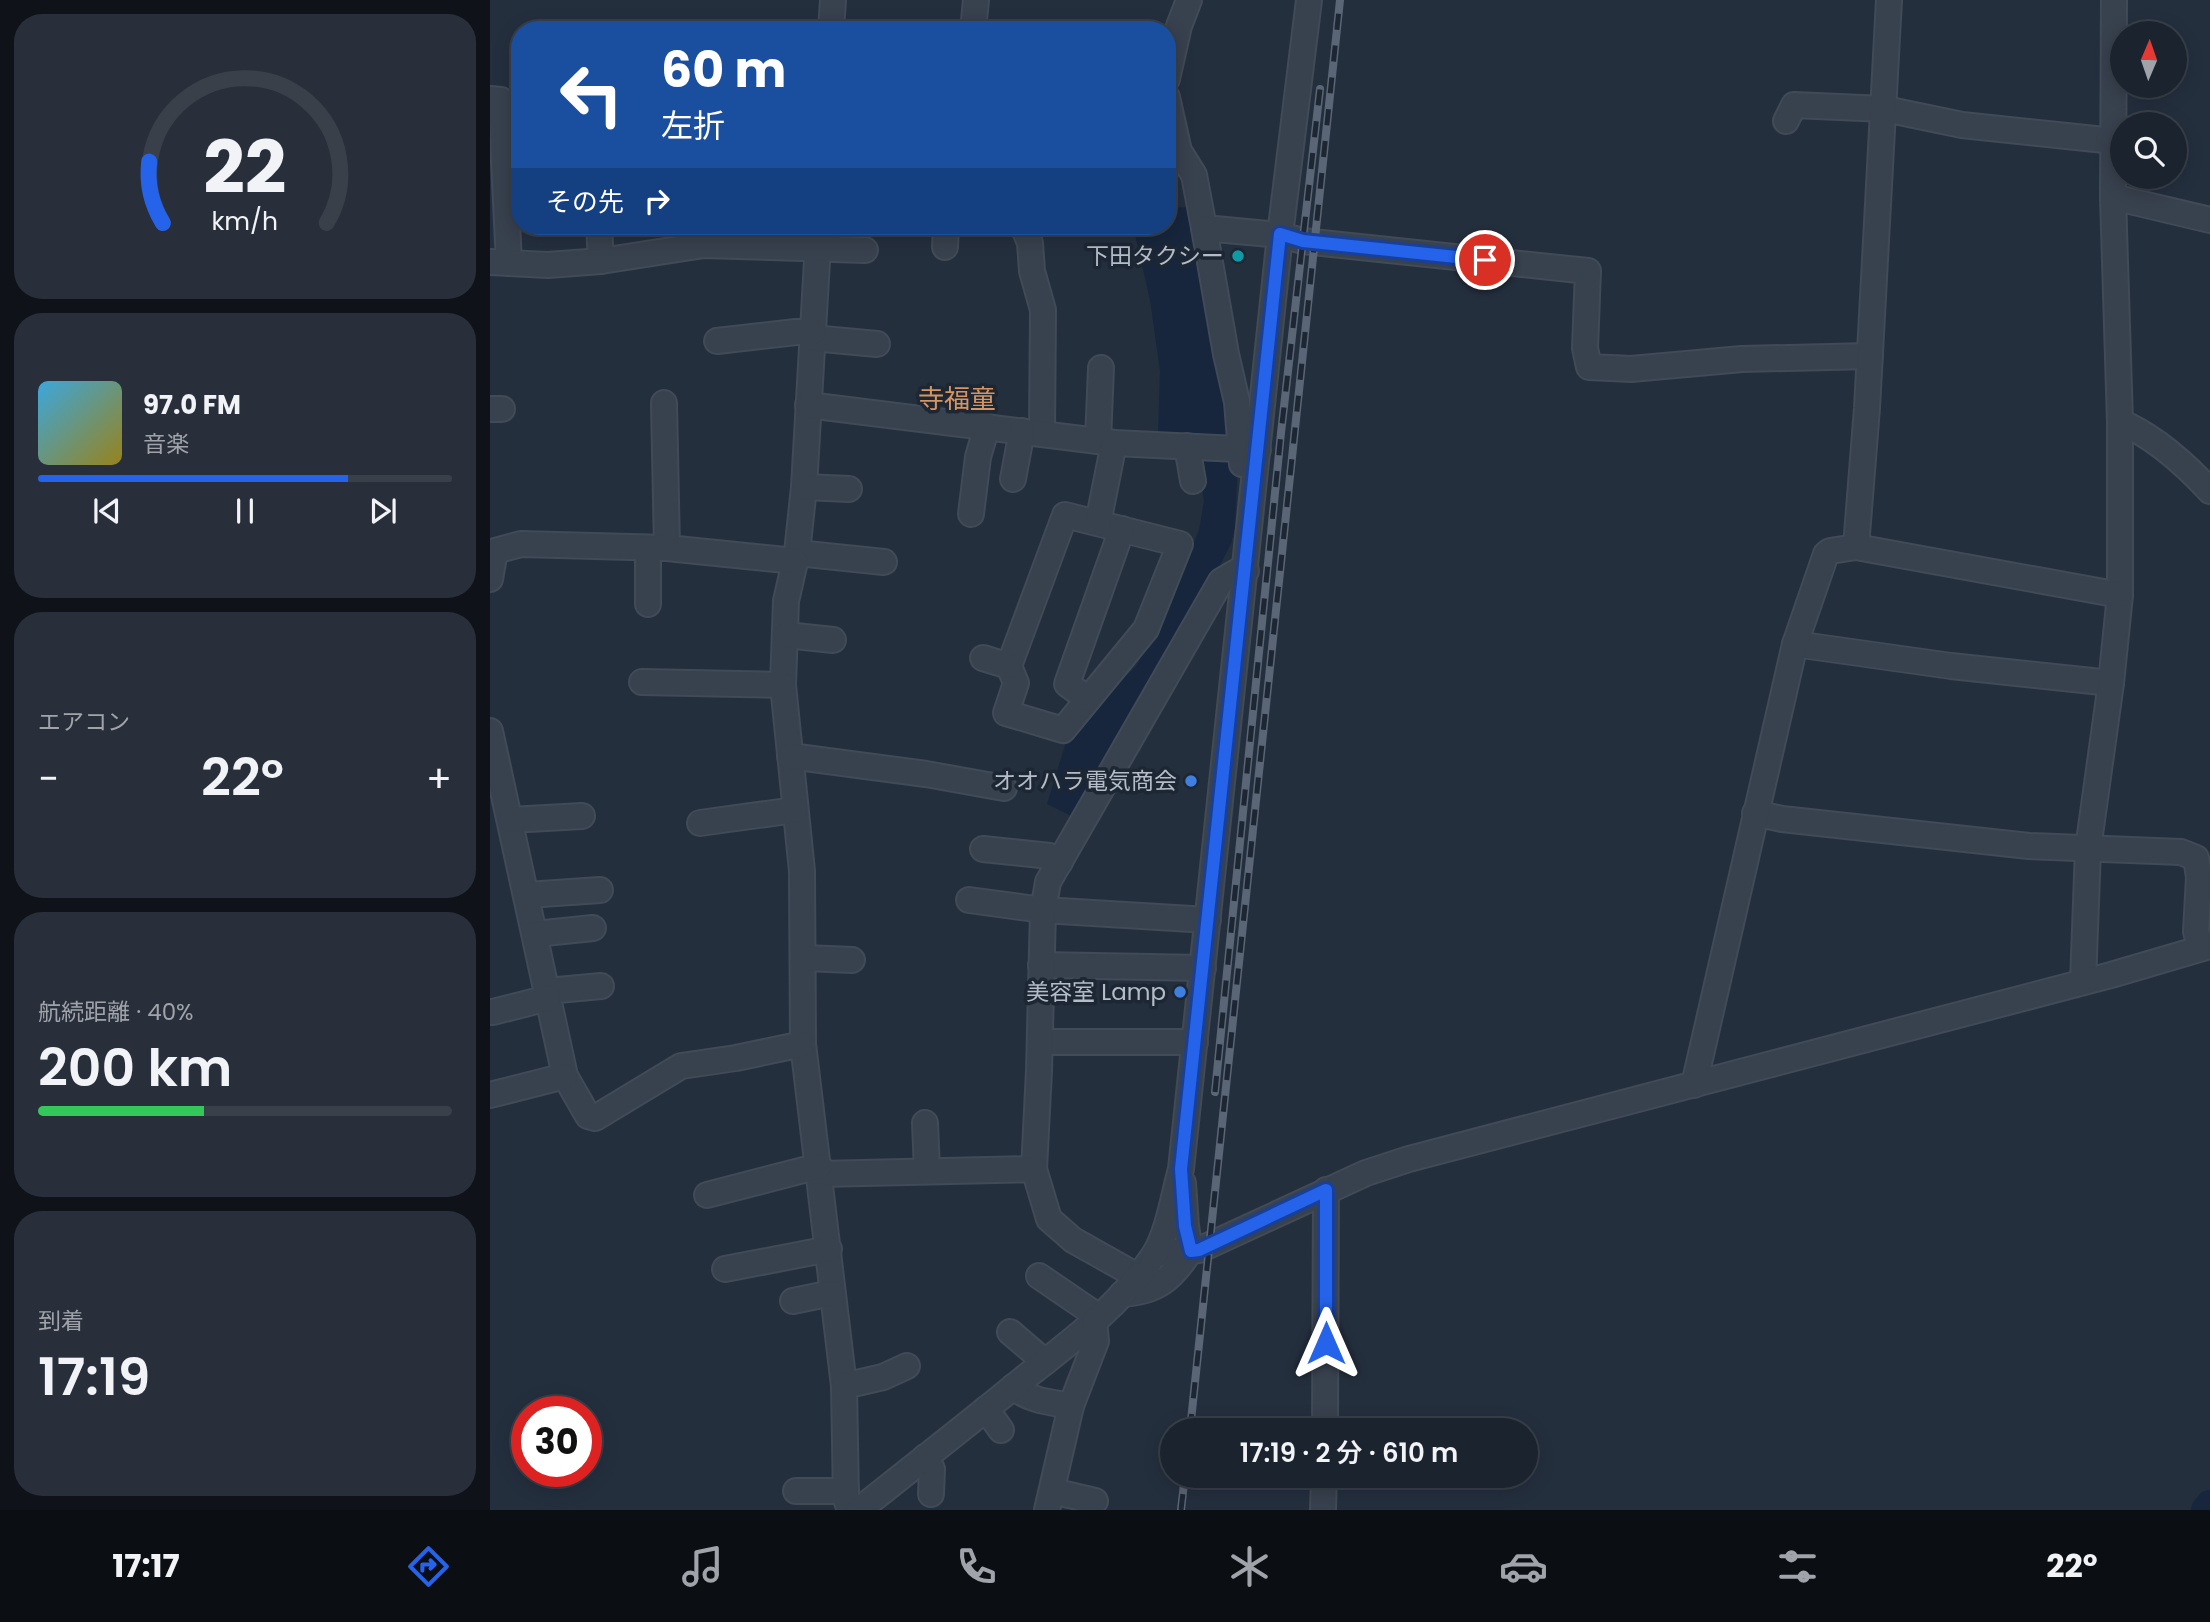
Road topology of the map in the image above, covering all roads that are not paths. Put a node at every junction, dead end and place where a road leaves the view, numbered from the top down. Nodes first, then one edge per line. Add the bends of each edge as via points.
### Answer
1 (834, 0) edge
2 (976, 0) edge
3 (1189, 0) edge
4 (1309, 0) edge
5 (1889, 0) edge
6 (2114, 0) edge
7 (832, 21) edge
8 (974, 21) edge
9 (1176, 42) edge
10 (490, 99) edge
11 (1885, 109) junction
12 (2113, 112) edge
13 (1786, 121) dead end
14 (1176, 138) edge
15 (2110, 141) edge
16 (497, 178) edge
17 (2113, 189) edge
18 (2113, 197) junction
19 (2210, 220) edge
20 (1204, 228) junction
21 (1280, 234) junction
22 (600, 235) edge
23 (1027, 235) edge
24 (819, 237) edge
25 (865, 250) dead end
26 (601, 261) junction
27 (499, 263) edge
28 (813, 335) junction
29 (717, 341) dead end
30 (877, 344) dead end
31 (1870, 356) junction
32 (1101, 368) dead end
33 (664, 403) dead end
34 (808, 405) junction
35 (2120, 422) junction
36 (987, 426) junction
37 (1032, 432) junction
38 (1106, 442) junction
39 (1186, 446) junction
40 (1250, 450) junction
41 (1013, 480) dead end
42 (1194, 481) dead end
43 (804, 486) junction
44 (849, 489) dead end
45 (2210, 491) edge
46 (971, 514) dead end
47 (1098, 523) junction
48 (1122, 529) junction
49 (492, 544) edge
50 (1856, 547) junction
51 (658, 548) junction
52 (796, 557) junction
53 (884, 562) dead end
54 (1246, 571) junction
55 (490, 579) edge
56 (1221, 581) junction
57 (2120, 595) junction
58 (648, 604) dead end
59 (786, 635) junction
60 (833, 640) dead end
61 (1795, 644) junction
62 (983, 657) dead end
63 (1009, 666) junction
64 (642, 682) dead end
65 (2111, 682) junction
66 (783, 685) junction
67 (1088, 699) junction
68 (490, 731) edge
69 (790, 756) junction
70 (494, 764) edge
71 (1004, 788) dead end
72 (795, 810) junction
73 (1755, 813) junction
74 (582, 816) dead end
75 (510, 820) junction
76 (700, 823) dead end
77 (983, 849) dead end
78 (2088, 849) junction
79 (1060, 862) junction
80 (600, 890) dead end
81 (527, 895) junction
82 (969, 900) dead end
83 (1043, 910) junction
84 (1208, 920) junction
85 (593, 928) dead end
86 (535, 934) junction
87 (2206, 947) edge
88 (804, 958) junction
89 (852, 960) dead end
90 (1041, 965) junction
91 (1203, 968) junction
92 (2083, 982) junction
93 (601, 986) dead end
94 (548, 995) junction
95 (493, 1012) dead end
96 (1040, 1042) junction
97 (1195, 1042) junction
98 (803, 1044) junction
99 (565, 1076) junction
100 (1694, 1084) junction
101 (490, 1095) edge
102 (925, 1124) dead end
103 (1034, 1169) junction
104 (1181, 1169) junction
105 (820, 1170) junction
106 (927, 1171) junction
107 (1326, 1190) junction
108 (707, 1195) dead end
109 (829, 1249) junction
110 (1191, 1251) junction
111 (1155, 1254) junction
112 (725, 1269) dead end
113 (1039, 1276) dead end
114 (1129, 1285) junction
115 (832, 1293) junction
116 (793, 1301) dead end
117 (1097, 1319) junction
118 (1010, 1332) dead end
119 (1045, 1362) junction
120 (907, 1366) dead end
121 (844, 1386) junction
122 (1013, 1387) junction
123 (1070, 1406) junction
124 (986, 1409) junction
125 (1325, 1418) edge
126 (1001, 1430) dead end
127 (925, 1457) junction
128 (1324, 1488) edge
129 (796, 1491) dead end
130 (931, 1494) dead end
131 (1049, 1500) edge
132 (1095, 1501) dead end
133 (851, 1504) edge
134 (1323, 1510) edge

1 - 7 street
2 - 8 street
3 - 9 street
4 - 21 street
5 - 11 street
6 - 12 street
10 - 16 street via 501,100
11 - 13 street via 1794,105
11 - 15 street via 1962,125
11 - 31 street
14 - 20 street via 1194,175
16 - 27 street
17 - 18 street
18 - 19 street
18 - 35 street
20 - 21 street
20 - 40 street via 1235,388 1239,440
21 - 31 street via 1303,241 1588,271 1585,348 1589,367 1631,369 1742,359
21 - 40 street
22 - 26 street
23 - 37 street via 1043,310
24 - 25 street
24 - 26 street via 704,245
24 - 28 street
26 - 27 street
28 - 29 street via 796,331
28 - 30 street
28 - 34 street
31 - 50 street
32 - 38 street
33 - 51 street
34 - 36 street
34 - 43 street
35 - 45 street via 2160,446
35 - 57 street
36 - 37 street
36 - 46 street
37 - 38 street
37 - 41 street
38 - 39 street
38 - 47 street
39 - 40 street
39 - 42 street
40 - 54 street
40 - 56 street via 1237,547
43 - 44 street
43 - 52 street
47 - 48 street
47 - 63 street via 1065,515
48 - 67 street via 1067,684
48 - 67 street via 1180,544 1146,629
49 - 51 street
49 - 55 street
50 - 57 street
50 - 61 street via 1826,554
51 - 52 street
51 - 58 street
52 - 53 street
52 - 59 street via 786,601
54 - 56 street
54 - 84 street
56 - 79 street
57 - 65 street
59 - 60 street
59 - 66 street
61 - 65 street
61 - 73 street
62 - 63 street
63 - 67 street via 1016,683 1006,713 1063,730
64 - 66 street
65 - 78 street
66 - 69 street
68 - 70 street
69 - 71 street
69 - 72 street
70 - 75 street
72 - 76 street
72 - 88 street
73 - 78 street via 1910,834
73 - 100 street
74 - 75 street
75 - 81 street
77 - 79 street via 1050,856
78 - 87 street via 2181,852 2196,858 2196,932
78 - 92 street
79 - 83 street via 1048,882
80 - 81 street
81 - 86 street
82 - 83 street
83 - 84 street
83 - 90 street
84 - 91 street
85 - 86 street
86 - 94 street
87 - 92 street
88 - 89 street
88 - 98 street
90 - 91 street
90 - 96 street
91 - 97 street
92 - 100 street
93 - 94 street
94 - 95 street
94 - 99 street
96 - 97 street
96 - 103 street
97 - 104 street
98 - 99 street via 681,1066 595,1118 588,1116
98 - 105 street
99 - 101 street
100 - 107 street via 1409,1159
102 - 106 street
103 - 106 street
103 - 114 street via 1049,1219
104 - 110 street
104 - 111 street
105 - 106 street
105 - 108 street
105 - 109 street
107 - 110 street
107 - 125 street
109 - 112 street
109 - 115 street
110 - 111 street
110 - 114 street via 1176,1274 1153,1289
111 - 114 street
113 - 117 street
114 - 117 street
115 - 116 street
115 - 121 street
117 - 119 street
117 - 123 street via 1096,1340
118 - 119 street
119 - 122 street
120 - 121 street
121 - 133 street
122 - 123 street via 1037,1401
122 - 124 street
123 - 131 street
124 - 126 street
124 - 127 street
127 - 130 street via 932,1469
127 - 133 street
128 - 134 street
129 - 133 street
131 - 132 street

